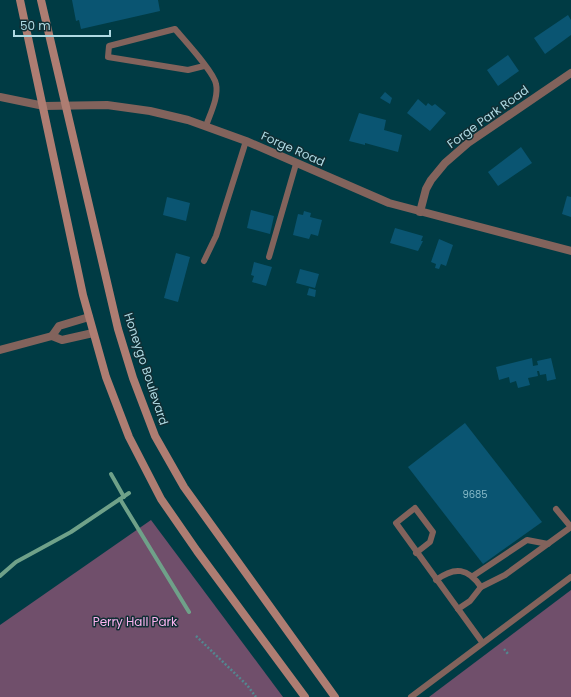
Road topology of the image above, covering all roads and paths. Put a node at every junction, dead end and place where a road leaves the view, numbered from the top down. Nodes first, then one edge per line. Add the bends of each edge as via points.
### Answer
1 (20, 0) edge
2 (42, 0) edge
3 (204, 66) junction
4 (571, 73) edge
5 (0, 97) edge
6 (44, 106) junction
7 (66, 106) junction
8 (206, 126) junction
9 (246, 141) junction
10 (296, 164) junction
11 (420, 212) junction
12 (571, 251) edge
13 (269, 257) dead end
14 (204, 261) dead end
15 (89, 318) junction
16 (93, 333) junction
17 (52, 336) junction
18 (0, 350) edge
19 (556, 509) dead end
20 (571, 527) edge
21 (548, 544) junction
22 (416, 553) junction
23 (473, 576) junction
24 (571, 577) edge
25 (436, 580) junction
26 (481, 587) junction
27 (458, 609) junction
28 (196, 636) dead end
29 (482, 642) junction
30 (504, 649) dead end
31 (508, 654) dead end
32 (256, 697) edge
33 (304, 697) edge
34 (335, 697) edge
35 (411, 697) edge

1 - 6 main road
2 - 7 main road, Honeygo Boulevard
3 - 3 lane via 175,29 109,46 108,57 188,70
3 - 8 lane via 214,77 217,85
4 - 11 street, Forge Park Road via 468,144 445,164 426,189
5 - 6 street, Forge Road
6 - 7 street, Forge Road
6 - 15 main road
7 - 8 street, Forge Road via 107,106 150,111
7 - 34 main road, Honeygo Boulevard via 118,329 155,436 184,487 213,530
8 - 9 street, Forge Road
9 - 10 street, Forge Road
9 - 14 lane via 216,236
10 - 11 street, Forge Road via 388,203
10 - 13 lane
11 - 12 street, Forge Road
15 - 16 main road
15 - 17 street via 58,326
16 - 17 street via 62,340
16 - 33 main road via 106,377 129,437 162,499
17 - 18 street
19 - 20 lane
20 - 21 lane
21 - 23 lane via 527,540
21 - 26 lane via 505,575
22 - 22 lane via 396,523 415,508 433,532 430,542
22 - 25 lane
23 - 25 lane via 461,571 448,571
23 - 26 lane
24 - 29 lane
25 - 27 lane
26 - 27 lane via 470,601
27 - 29 lane
28 - 32 path
29 - 35 lane
30 - 31 path

